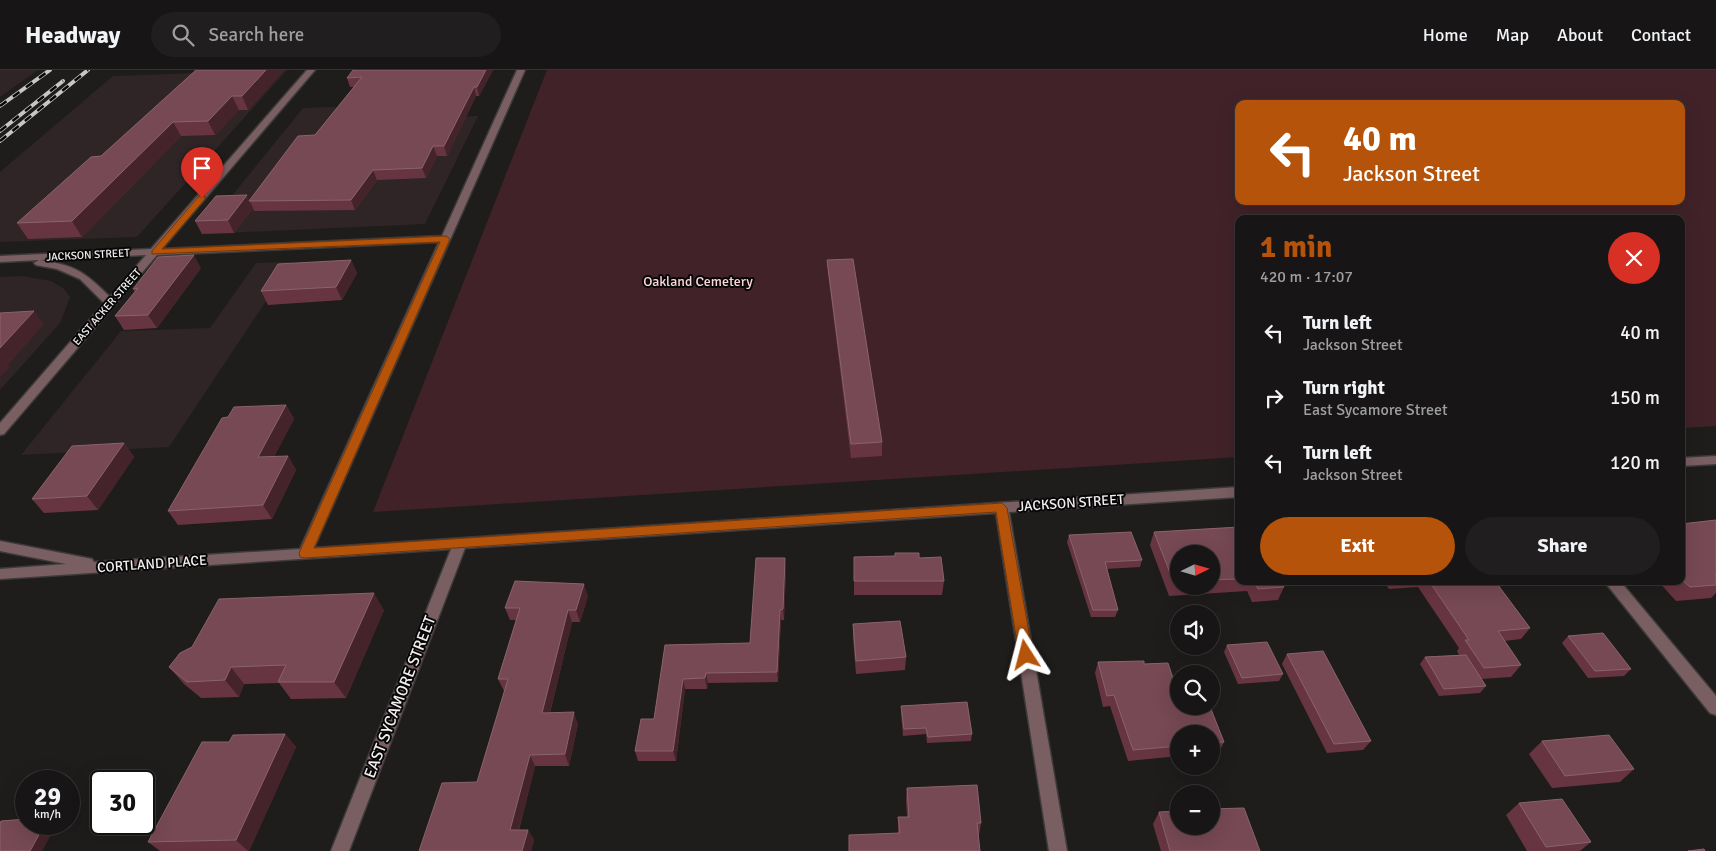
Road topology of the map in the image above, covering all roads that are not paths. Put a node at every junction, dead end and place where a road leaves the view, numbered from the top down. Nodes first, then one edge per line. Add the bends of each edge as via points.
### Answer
1 (312, 70) edge
2 (521, 70) edge
3 (446, 239) junction
4 (155, 252) junction
5 (4, 259) edge
6 (110, 302) junction
7 (0, 431) edge
8 (1716, 460) edge
9 (1685, 462) edge
10 (1235, 492) edge
11 (1002, 508) junction
12 (460, 543) junction
13 (0, 546) edge
14 (305, 553) junction
15 (107, 566) junction
16 (0, 574) edge
17 (1614, 585) edge
18 (1716, 708) edge
19 (340, 851) edge
20 (1058, 851) edge

1 - 4 street, EAST ACKER STREET
2 - 3 street
3 - 4 street, JACKSON STREET
3 - 14 street
4 - 5 street, JACKSON STREET
4 - 6 street, EAST ACKER STREET
5 - 6 street via 59,266 84,277
6 - 7 street, EAST ACKER STREET
8 - 9 street
10 - 11 street, JACKSON STREET
11 - 12 street, JACKSON STREET
11 - 20 street
12 - 14 street, JACKSON STREET
12 - 19 street, EAST SYCAMORE STREET
13 - 15 street
14 - 15 street, CORTLAND PLACE
15 - 16 street, CORTLAND PLACE
17 - 18 street

